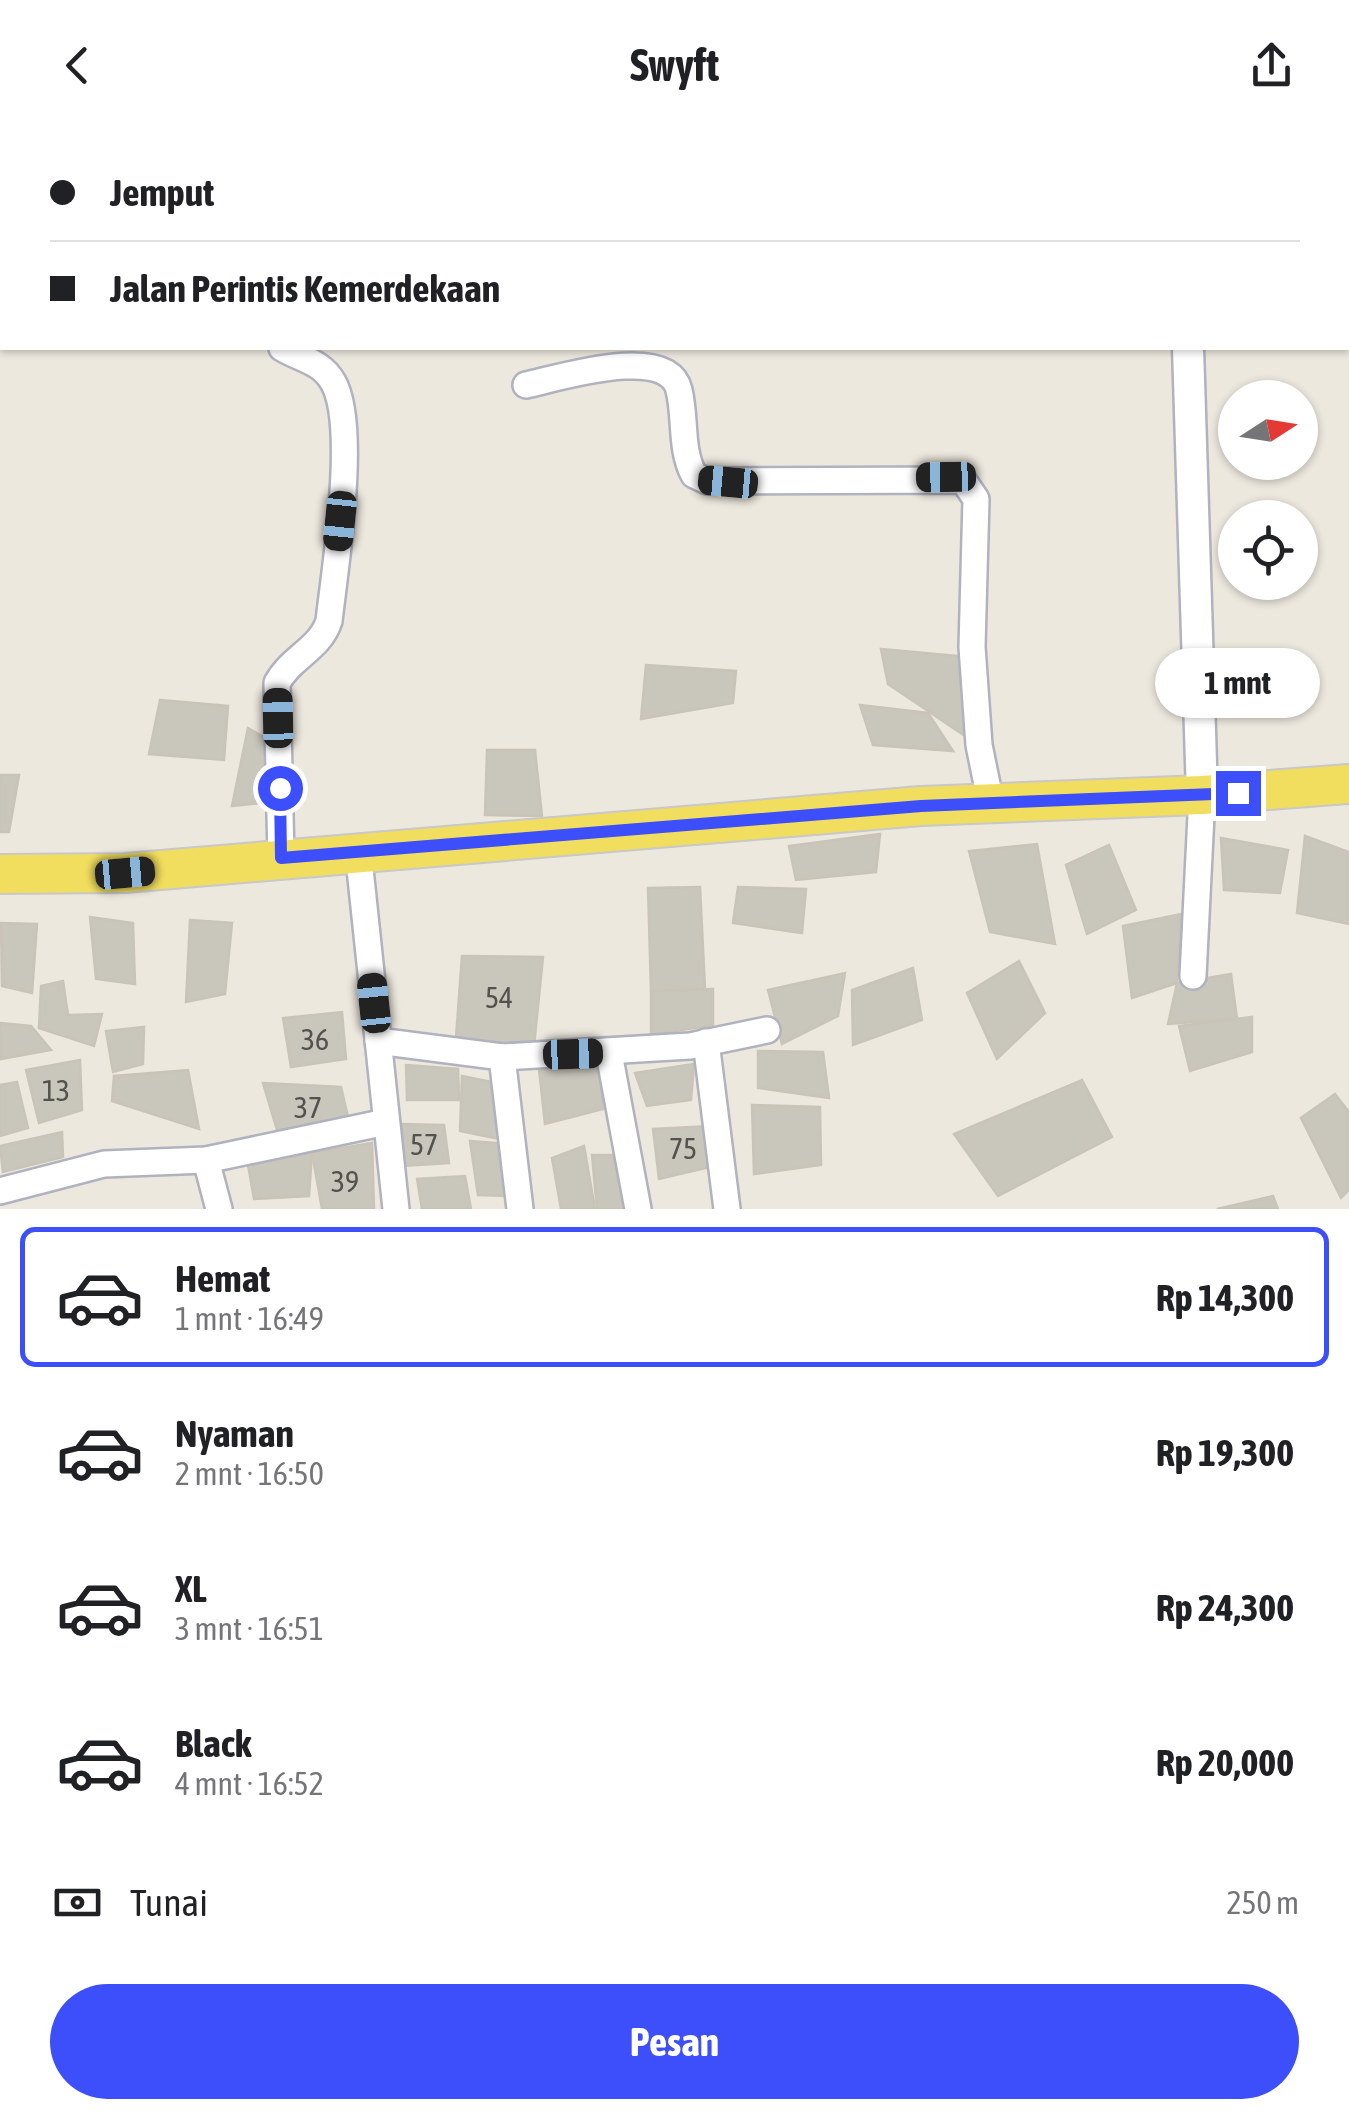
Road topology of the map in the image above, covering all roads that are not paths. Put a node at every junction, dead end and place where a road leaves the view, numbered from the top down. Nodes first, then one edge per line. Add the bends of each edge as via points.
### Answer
1 (286, 350) edge
2 (1188, 350) edge
3 (526, 385) dead end
4 (1349, 784) edge
5 (1202, 795) junction
6 (991, 804) junction
7 (358, 850) junction
8 (281, 858) junction
9 (0, 874) edge
10 (1193, 976) dead end
11 (767, 1030) dead end
12 (378, 1041) junction
13 (706, 1042) junction
14 (609, 1053) junction
15 (502, 1057) junction
16 (386, 1122) junction
17 (206, 1160) junction
18 (0, 1190) edge
19 (220, 1209) edge
20 (396, 1209) edge
21 (520, 1209) edge
22 (638, 1209) edge
23 (727, 1209) edge

1 - 8 street via 325,371 343,420 329,621 324,636 277,682
2 - 5 street
3 - 6 street via 606,368 651,365 668,372 679,390 687,462 694,476 707,480 963,480 976,500 972,647 978,745
4 - 5 main road
5 - 6 main road
5 - 10 street
6 - 7 main road
7 - 8 main road
7 - 12 street
8 - 9 main road via 125,873
11 - 13 street
12 - 15 street
12 - 16 street
13 - 14 street
13 - 23 street
14 - 15 street
14 - 22 street
15 - 21 street
16 - 17 street
16 - 20 street
17 - 18 street via 104,1164
17 - 19 street

